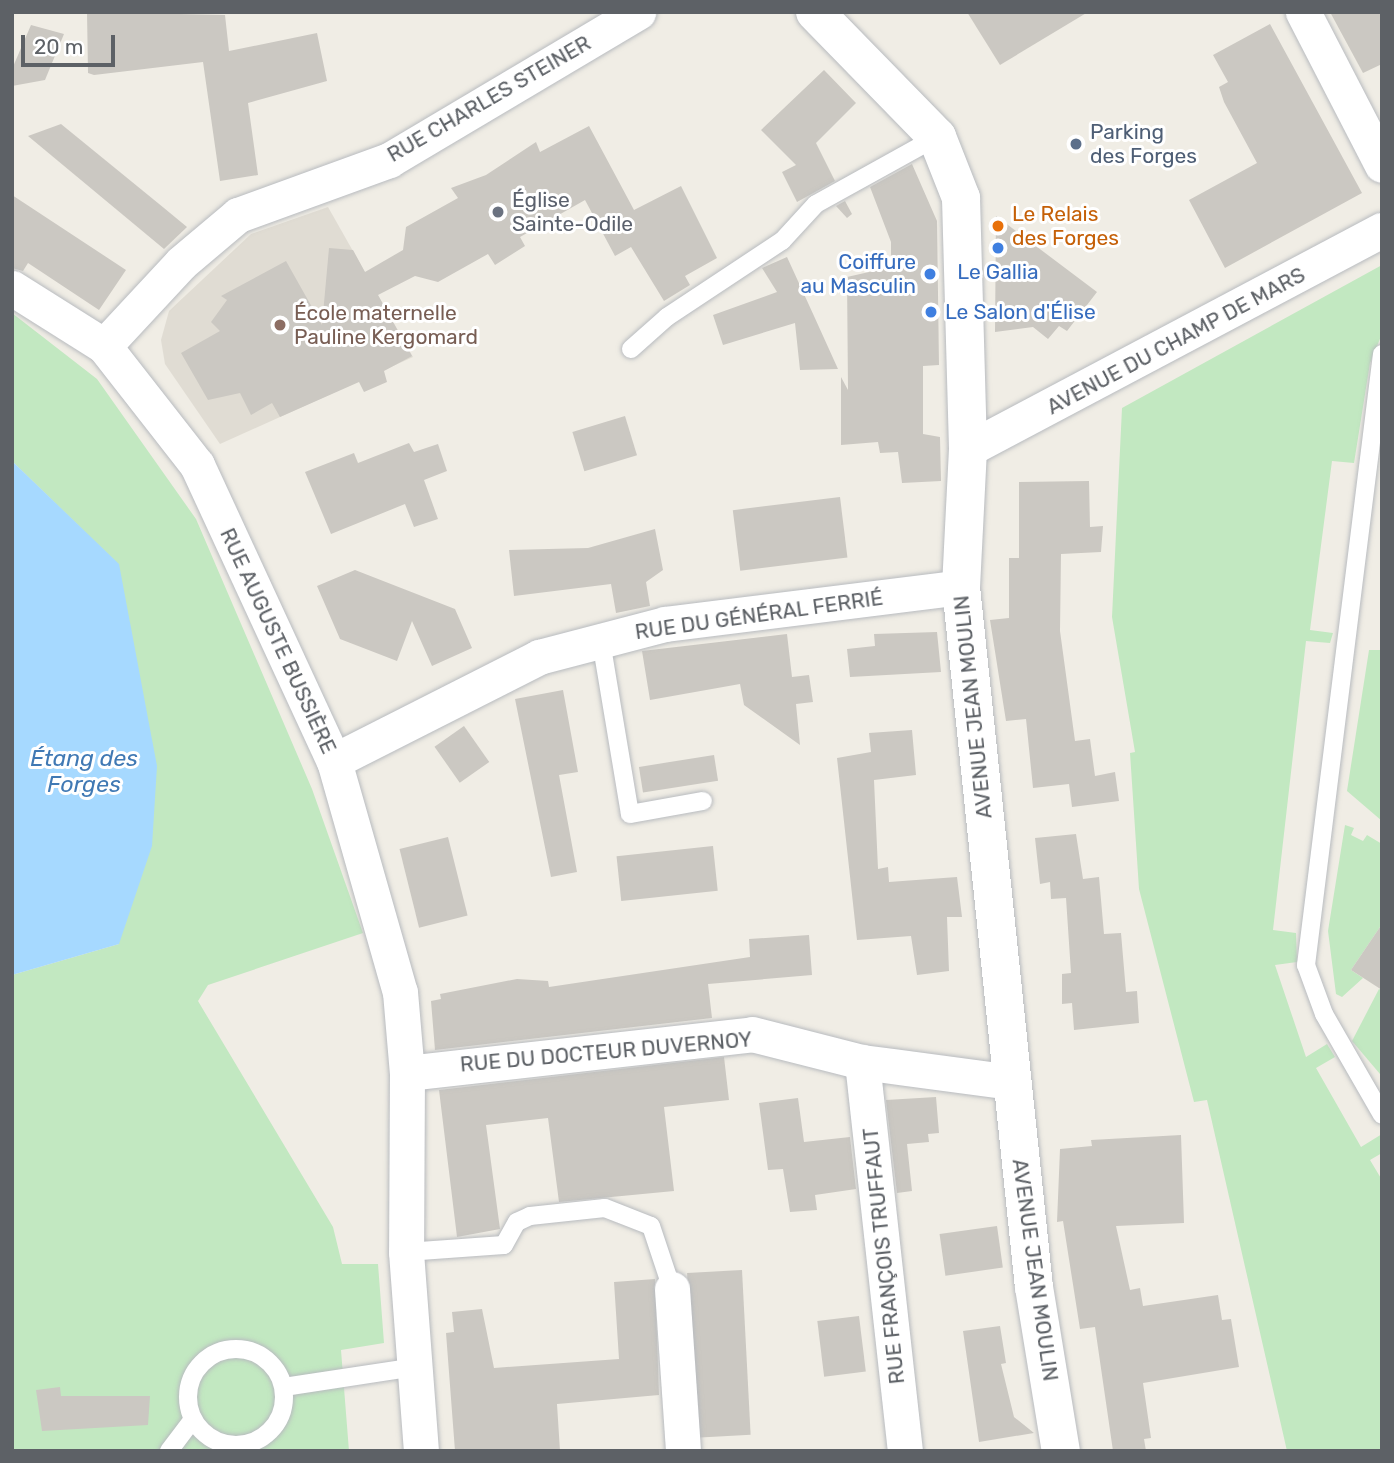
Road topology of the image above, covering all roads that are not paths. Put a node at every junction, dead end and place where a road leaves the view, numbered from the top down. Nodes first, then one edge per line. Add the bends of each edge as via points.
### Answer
1 (638, 12) edge
2 (815, 12) edge
3 (1303, 12) edge
4 (937, 137) junction
5 (1382, 164) edge
6 (1382, 230) edge
7 (12, 288) edge
8 (104, 346) junction
9 (631, 349) dead end
10 (1382, 354) edge
11 (968, 449) junction
12 (961, 587) junction
13 (601, 641) junction
14 (334, 761) junction
15 (703, 801) dead end
16 (862, 1062) junction
17 (407, 1073) junction
18 (1011, 1082) junction
19 (1382, 1115) edge
20 (406, 1252) junction
21 (672, 1289) joint
22 (414, 1367) junction
23 (284, 1387) junction
24 (192, 1420) junction
25 (169, 1451) edge
26 (421, 1451) edge
27 (683, 1451) edge
28 (905, 1451) edge
29 (1060, 1451) edge

1 - 8 street, RUE CHARLES STEINER via 389,160 238,215 181,263
2 - 4 main road, AVENUE JEAN MOULIN
3 - 5 street
4 - 9 lane via 816,204 782,241 667,317
4 - 11 main road, AVENUE JEAN MOULIN via 961,198
6 - 11 street, AVENUE DU CHAMP DE MARS
7 - 8 street, RUE AUGUSTE BUSSIÈRE
8 - 14 street, RUE AUGUSTE BUSSIÈRE via 197,465
10 - 19 lane via 1306,965 1324,1014
11 - 12 main road, AVENUE JEAN MOULIN
12 - 13 street, RUE DU GÉNÉRAL FERRIÉ via 665,624
12 - 18 main road, AVENUE JEAN MOULIN
13 - 14 street, RUE DU GÉNÉRAL FERRIÉ via 539,657
13 - 15 lane via 630,814
14 - 17 street, RUE AUGUSTE BUSSIÈRE via 388,936
16 - 17 street, RUE DU DOCTEUR DUVERNOY via 752,1034
16 - 18 street, RUE DU DOCTEUR DUVERNOY
16 - 28 street, RUE FRANÇOIS TRUFFAUT
17 - 20 street, RUE AUGUSTE BUSSIÈRE
18 - 29 main road, AVENUE JEAN MOULIN
20 - 21 lane via 504,1245 517,1222 530,1216 605,1209 651,1226
20 - 22 street, RUE AUGUSTE BUSSIÈRE
21 - 27 street
22 - 23 lane
22 - 26 street, RUE AUGUSTE BUSSIÈRE
23 - 24 lane via 275,1426 257,1442 214,1442
23 - 24 lane via 262,1355 222,1349 200,1362 188,1381
24 - 25 lane

